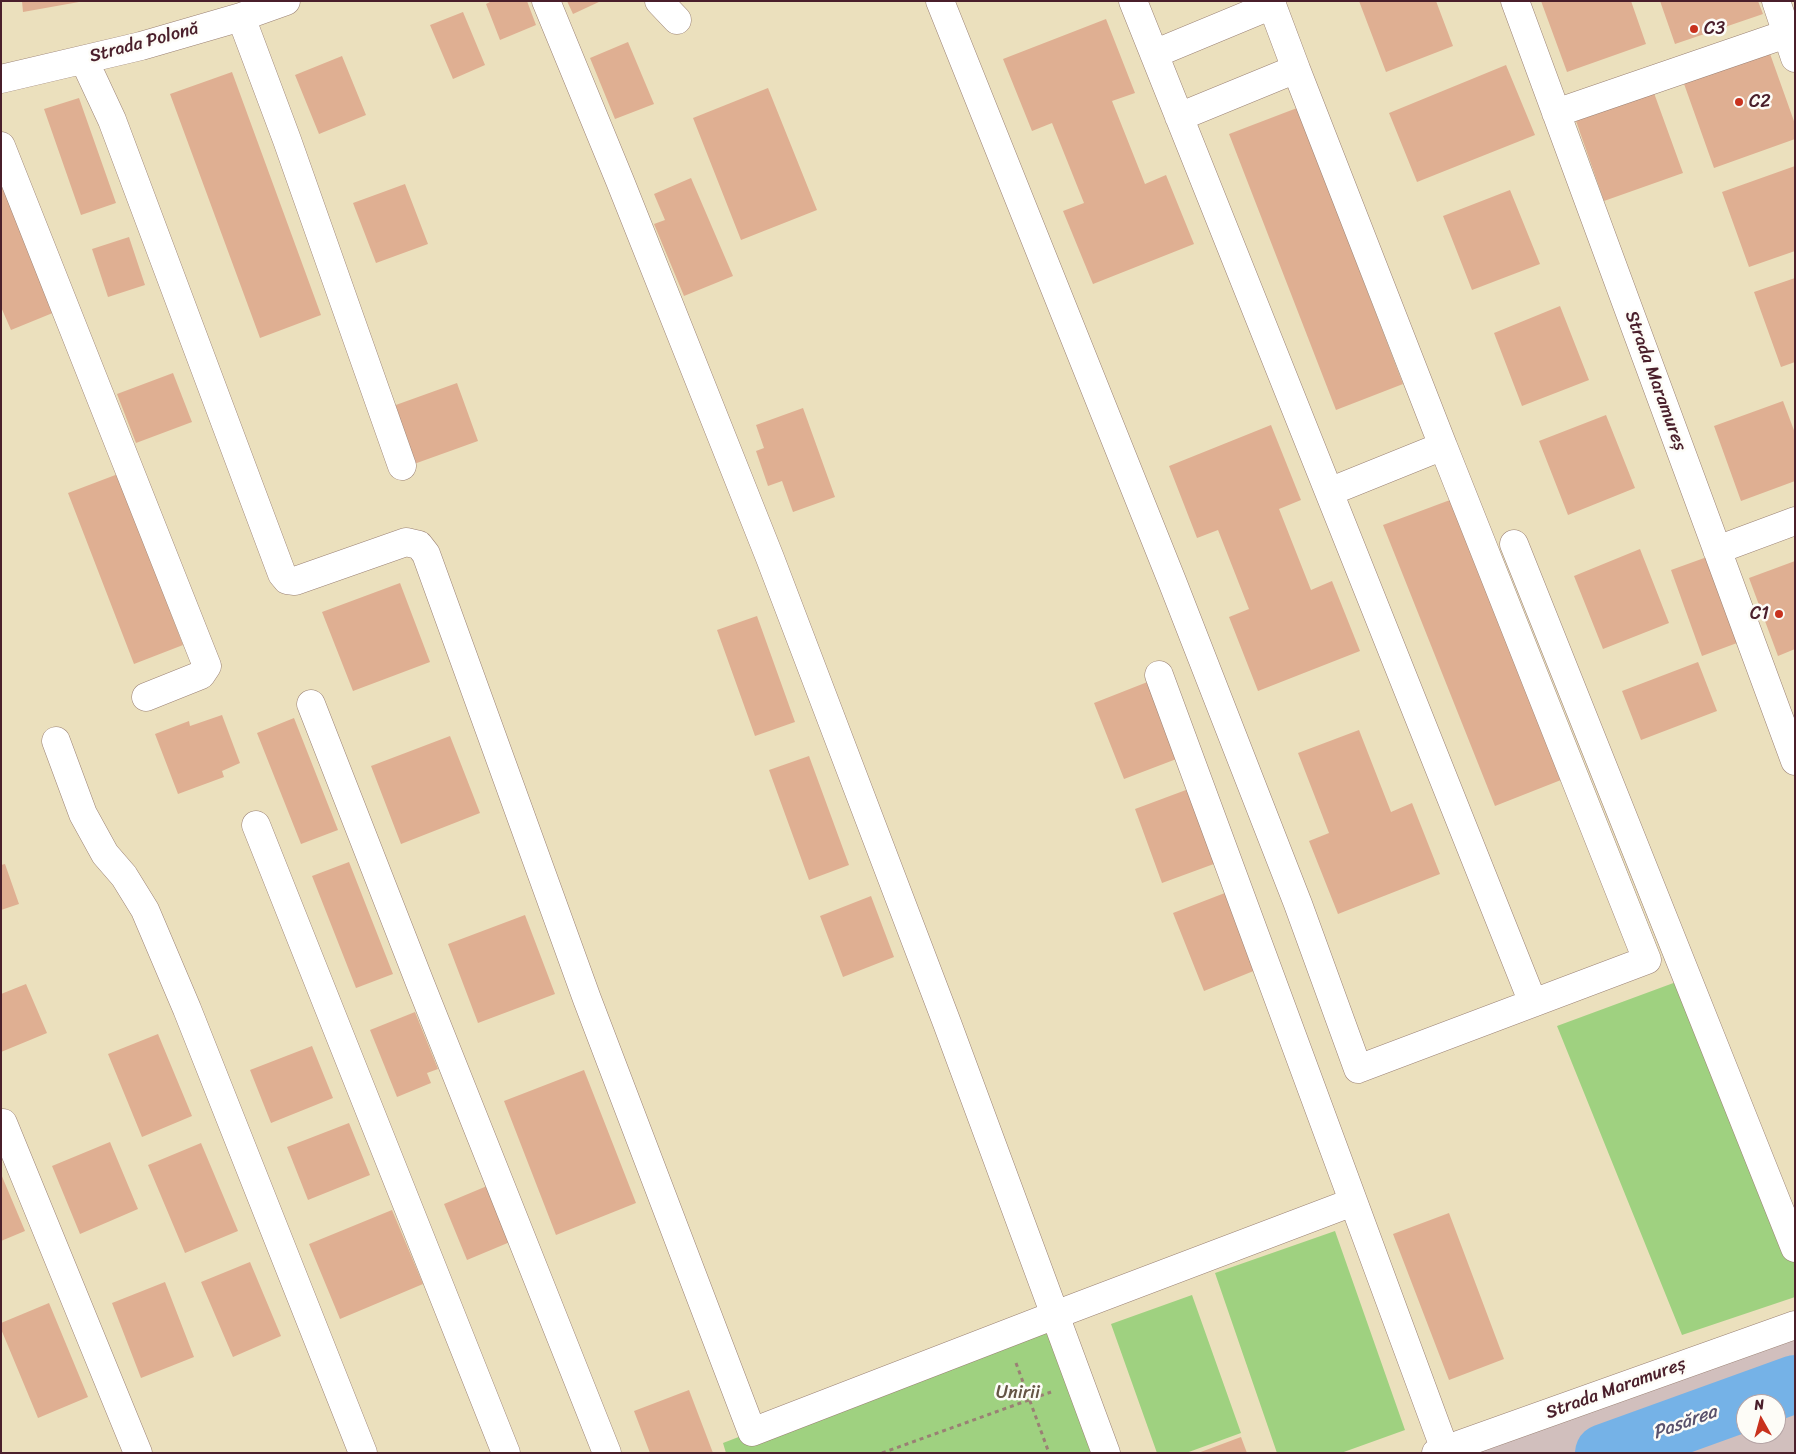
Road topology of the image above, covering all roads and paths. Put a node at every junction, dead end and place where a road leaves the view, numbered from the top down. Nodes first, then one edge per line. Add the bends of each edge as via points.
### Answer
1 (286, 1) edge
2 (546, 1) edge
3 (940, 1) edge
4 (1133, 1) edge
5 (1514, 1) edge
6 (1776, 1) edge
7 (1271, 3) edge
8 (241, 17) junction
9 (1791, 46) edge
10 (1154, 54) junction
11 (84, 60) junction
12 (1296, 70) junction
13 (1, 78) edge
14 (1556, 113) junction
15 (1179, 117) junction
16 (1, 146) edge
17 (1443, 446) junction
18 (402, 466) dead end
19 (1329, 492) junction
20 (1795, 521) edge
21 (1514, 544) dead end
22 (1717, 550) junction
23 (1159, 676) dead end
24 (146, 697) dead end
25 (311, 704) dead end
26 (56, 741) dead end
27 (1795, 761) edge
28 (256, 825) dead end
29 (1533, 1004) junction
30 (3, 1123) dead end
31 (1354, 1202) junction
32 (1795, 1248) edge
33 (1056, 1315) junction
34 (1795, 1325) edge
35 (1006, 1334) junction
36 (1080, 1381) junction
37 (1030, 1400) junction
38 (1440, 1451) edge
39 (138, 1453) edge
40 (363, 1453) edge
41 (506, 1453) edge
42 (607, 1453) edge
43 (882, 1453) edge
44 (1048, 1453) edge
45 (1106, 1453) edge

1 - 8 street, Strada Polonă
2 - 33 street via 770,558
3 - 29 street via 1208,673 1358,1069
4 - 10 street
5 - 14 street, Strada Maramureș
6 - 9 street
7 - 10 street
7 - 12 street
8 - 11 street, Strada Polonă
8 - 18 street
9 - 14 street
10 - 15 street
11 - 13 street, Strada Polonă
11 - 35 street via 112,120 282,574 287,580 295,581 406,542 419,545 426,554 587,999 752,1432
12 - 15 street
12 - 17 street
14 - 22 street, Strada Maramureș
15 - 19 street
16 - 24 street via 207,666 201,675
17 - 19 street
17 - 29 street via 1647,960
19 - 29 street
20 - 22 street
21 - 32 street
22 - 27 street, Strada Maramureș
23 - 31 street
25 - 42 street
26 - 40 street via 83,814 104,854 124,876 144,910 187,1009
28 - 41 street
30 - 39 street
31 - 33 street
31 - 38 street
33 - 35 street
33 - 36 street
34 - 38 street, Strada Maramureș
35 - 37 path
36 - 37 path
36 - 45 street
37 - 43 path
37 - 44 path

